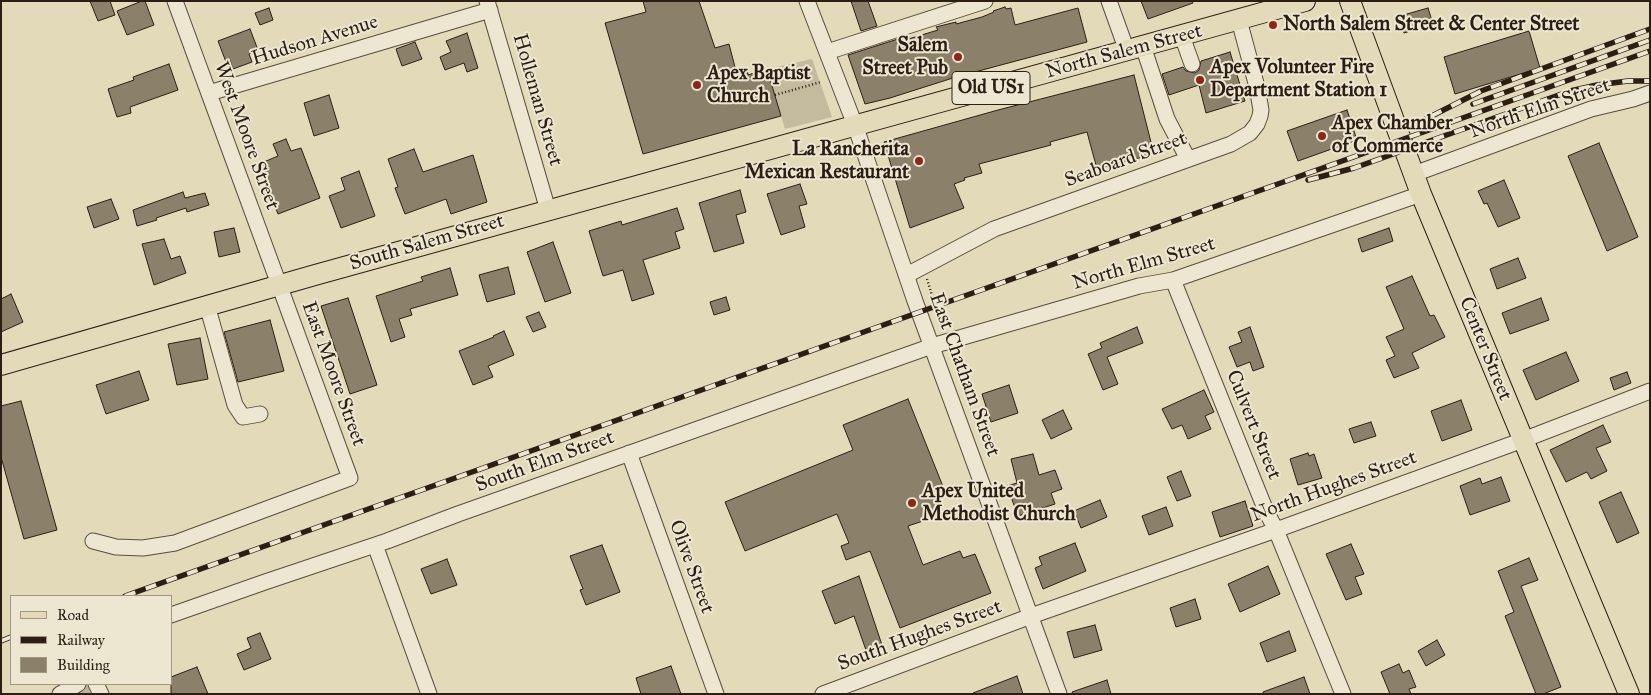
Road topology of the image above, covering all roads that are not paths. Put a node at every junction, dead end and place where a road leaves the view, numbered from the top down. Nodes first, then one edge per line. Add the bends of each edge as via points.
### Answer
1 (175, 1) edge
2 (808, 1) edge
3 (985, 1) edge
4 (1109, 1) edge
5 (1305, 1) edge
6 (1350, 1) edge
7 (488, 6) edge
8 (1239, 20) junction
9 (1182, 36) junction
10 (1135, 49) junction
11 (826, 52) junction
12 (1192, 64) dead end
13 (209, 93) junction
14 (1650, 93) edge
15 (855, 125) junction
16 (1188, 159) junction
17 (1414, 174) junction
18 (1421, 194) junction
19 (548, 210) junction
20 (907, 275) junction
21 (1173, 280) junction
22 (279, 285) junction
23 (207, 306) junction
24 (932, 346) junction
25 (1, 365) edge
26 (1650, 391) edge
27 (260, 414) dead end
28 (1523, 440) junction
29 (629, 453) junction
30 (1276, 530) junction
31 (93, 541) dead end
32 (375, 545) junction
33 (172, 615) edge
34 (1031, 616) junction
35 (92, 687) edge
36 (60, 694) edge
37 (430, 694) edge
38 (716, 694) edge
39 (823, 694) edge
40 (1059, 694) edge
41 (1343, 694) edge
42 (1629, 694) edge

1 - 13 street, West Moore Street
2 - 11 street, East Chatham Street
3 - 11 street
4 - 10 street
5 - 8 main road, North Salem Street / Old US1
6 - 17 main road, Center Street
7 - 13 street, Hudson Avenue
7 - 19 street, Holleman Street
8 - 9 main road, North Salem Street / Old US1
8 - 16 street, Seaboard Street via 1257,87 1260,116 1245,136
9 - 10 main road, North Salem Street / Old US1
9 - 12 street
10 - 15 main road, North Salem Street / Old US1
10 - 16 street
11 - 15 street, East Chatham Street
13 - 22 street, West Moore Street
14 - 17 street, North Elm Street via 1591,109
15 - 19 main road, South Salem Street
15 - 20 street, East Chatham Street
16 - 20 street, Seaboard Street via 994,229
17 - 18 main road, Center Street
18 - 21 street, North Elm Street
18 - 28 main road, Center Street
19 - 22 main road, South Salem Street
20 - 24 street, East Chatham Street
21 - 24 street, North Elm Street via 1139,286
21 - 30 street, Culvert Street
22 - 23 main road, South Salem Street
22 - 31 street, East Moore Street via 350,478 174,543 116,548
23 - 25 main road, South Salem Street
23 - 27 street via 235,405 243,416
24 - 29 street, South Elm Street
24 - 34 street, East Chatham Street
26 - 28 street, North Hughes Street
28 - 30 street, North Hughes Street
28 - 42 main road, Center Street
29 - 32 street, South Elm Street
29 - 38 street, Olive Street
30 - 34 street, North Hughes Street
30 - 41 street, Culvert Street
32 - 33 street, South Elm Street
32 - 37 street
34 - 39 street, South Hughes Street
34 - 40 street, East Chatham Street
35 - 36 street

